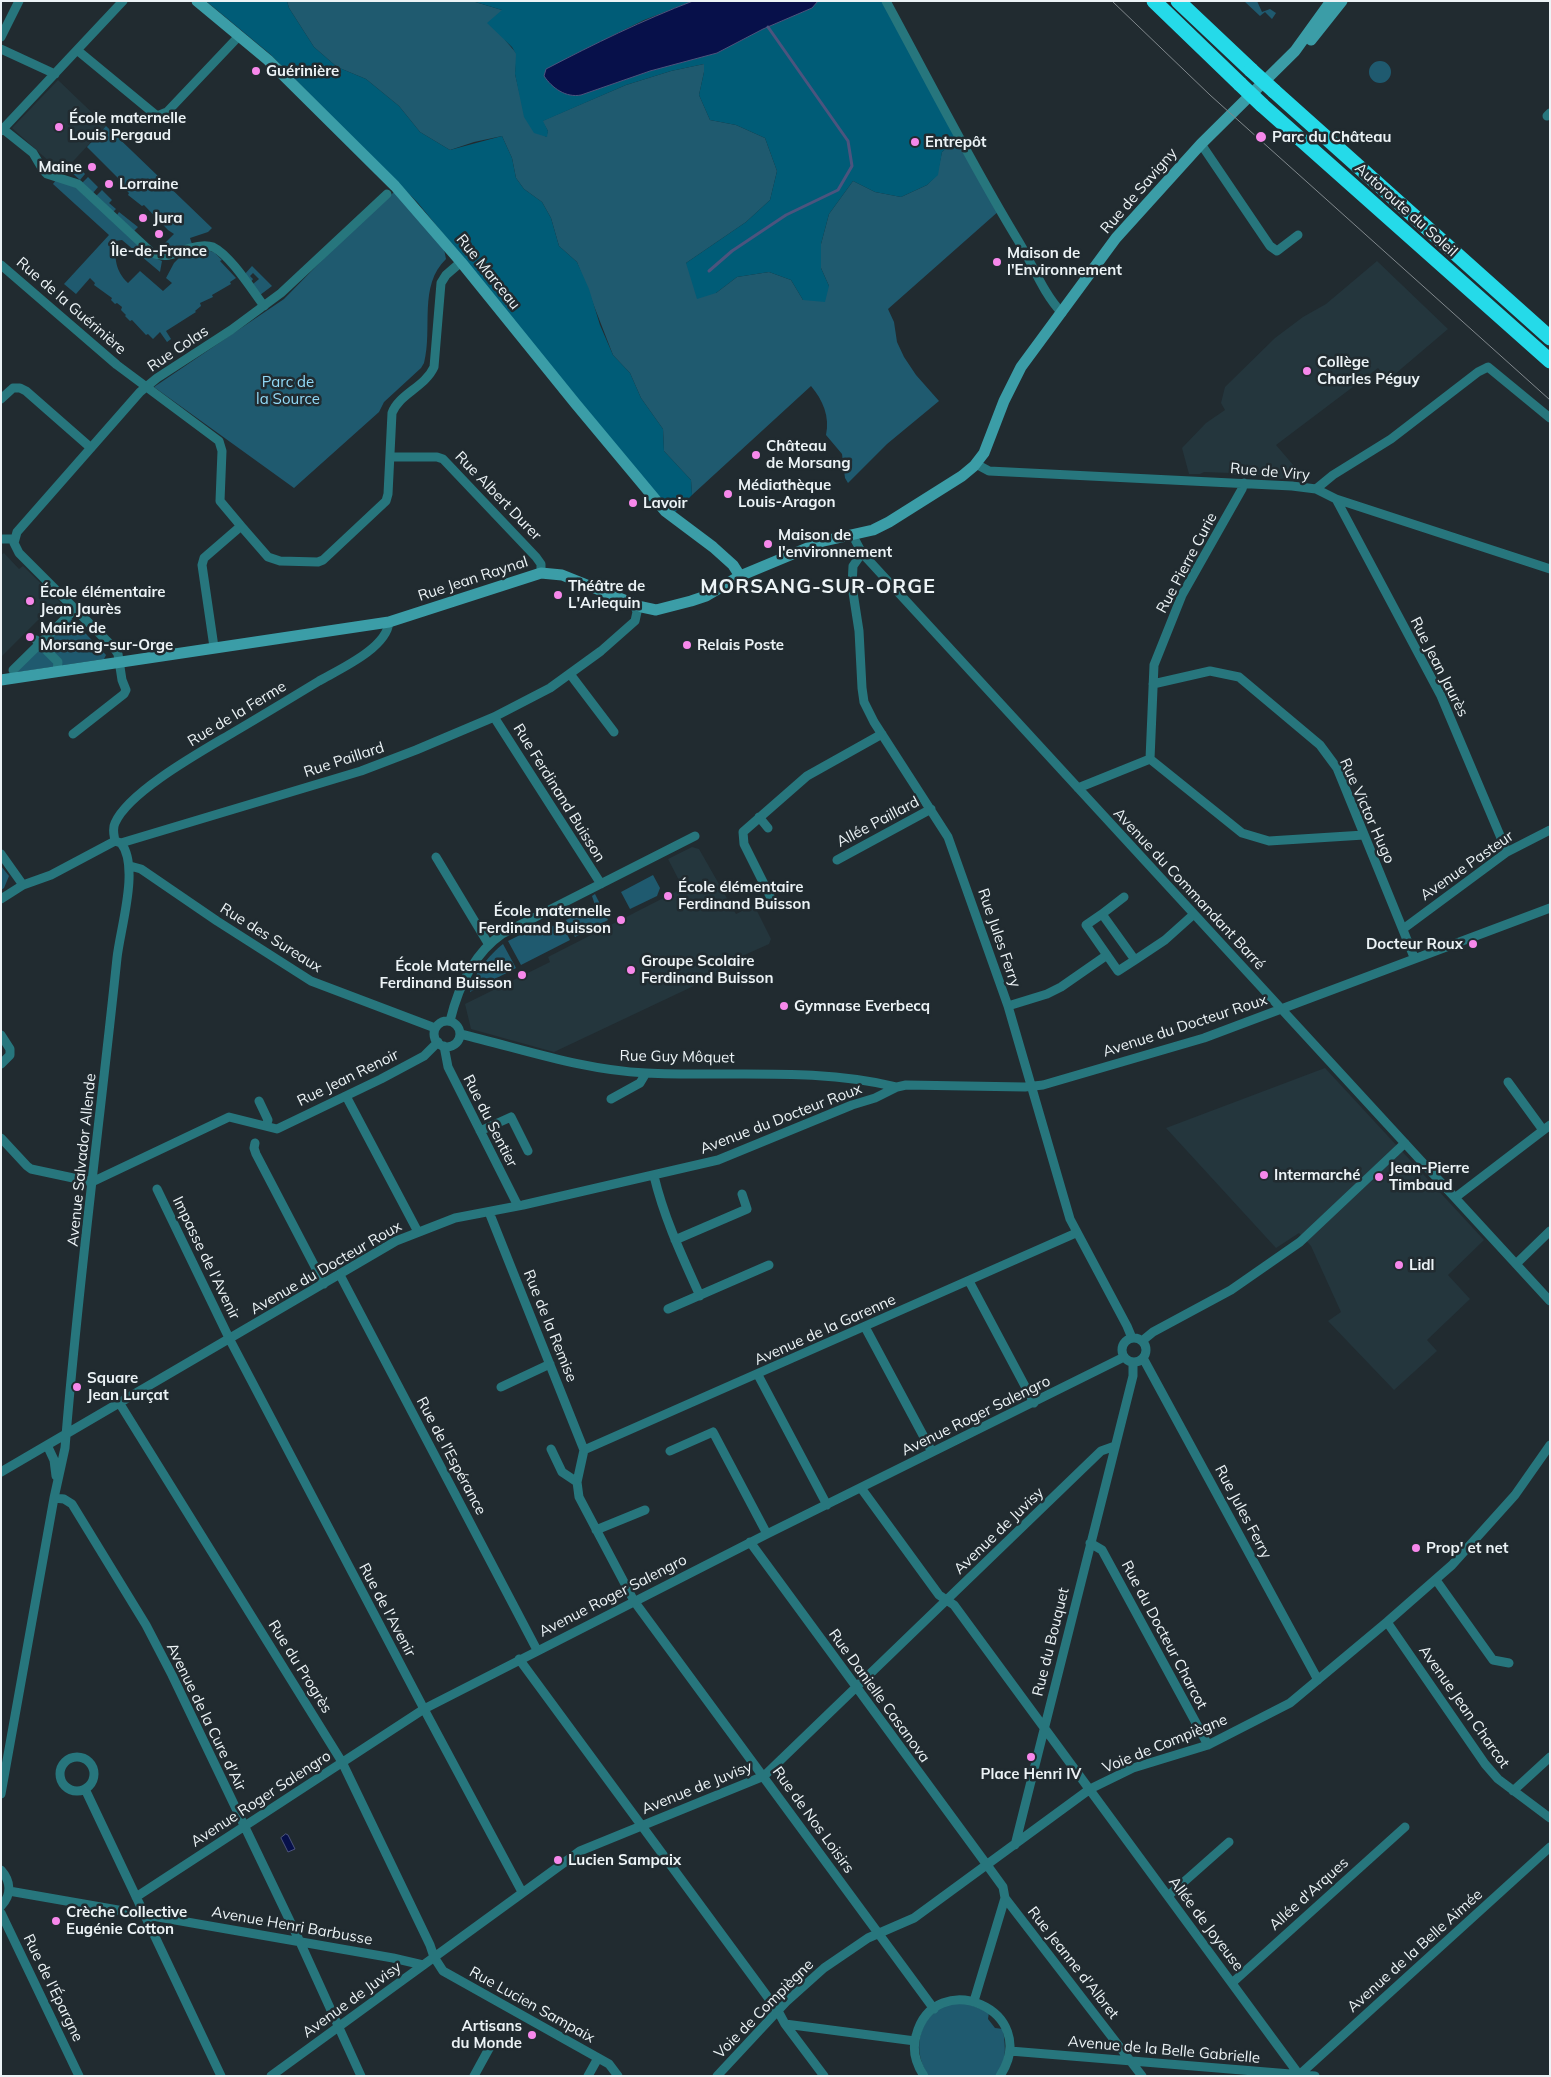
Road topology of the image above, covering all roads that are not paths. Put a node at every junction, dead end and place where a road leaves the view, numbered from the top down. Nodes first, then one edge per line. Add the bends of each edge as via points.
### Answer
1 (20, 1) edge
2 (124, 1) edge
3 (197, 1) edge
4 (886, 1) edge
5 (1154, 1) edge
6 (1178, 1) edge
7 (1331, 1) edge
8 (1342, 1) edge
9 (239, 36) junction
10 (1, 37) edge
11 (1, 49) edge
12 (77, 50) junction
13 (1295, 51) junction
14 (55, 74) junction
15 (2, 130) edge
16 (1201, 144) junction
17 (387, 194) dead end
18 (1298, 235) dead end
19 (462, 262) junction
20 (1, 265) edge
21 (264, 306) junction
22 (1062, 313) junction
23 (1550, 338) edge
24 (1550, 361) edge
25 (146, 387) junction
26 (1, 399) edge
27 (1550, 418) edge
28 (91, 448) junction
29 (390, 457) junction
30 (976, 464) junction
31 (1244, 483) junction
32 (1316, 489) junction
33 (1336, 499) junction
34 (242, 526) junction
35 (853, 536) junction
36 (1, 539) edge
37 (15, 539) junction
38 (862, 553) junction
39 (1550, 569) edge
40 (541, 573) junction
41 (740, 576) junction
42 (634, 604) junction
43 (75, 609) junction
44 (389, 622) junction
45 (38, 642) junction
46 (214, 647) junction
47 (120, 662) junction
48 (13, 670) dead end
49 (57, 671) junction
50 (570, 674) junction
51 (1, 680) edge
52 (1153, 684) junction
53 (494, 717) junction
54 (614, 732) dead end
55 (73, 734) dead end
56 (882, 734) junction
57 (1150, 759) junction
58 (1078, 788) junction
59 (931, 809) junction
60 (759, 817) junction
61 (768, 828) dead end
62 (1550, 830) edge
63 (1364, 835) junction
64 (695, 836) dead end
65 (118, 842) junction
66 (1507, 852) junction
67 (1, 854) edge
68 (436, 857) dead end
69 (837, 860) dead end
70 (130, 866) junction
71 (600, 884) junction
72 (23, 885) junction
73 (770, 896) dead end
74 (1124, 897) dead end
75 (1, 900) edge
76 (1550, 908) edge
77 (1102, 914) junction
78 (1194, 914) junction
79 (1403, 929) junction
80 (489, 945) junction
81 (1107, 955) junction
82 (1414, 958) junction
83 (1135, 960) junction
84 (1008, 1006) junction
85 (1281, 1009) junction
86 (450, 1021) junction
87 (435, 1028) junction
88 (460, 1034) junction
89 (1, 1035) edge
90 (441, 1044) junction
91 (1, 1064) edge
92 (646, 1073) junction
93 (1508, 1082) dead end
94 (897, 1087) junction
95 (1032, 1087) junction
96 (346, 1096) junction
97 (611, 1099) dead end
98 (259, 1101) dead end
99 (266, 1126) junction
100 (1546, 1128) edge
101 (480, 1131) junction
102 (1, 1138) edge
103 (255, 1143) dead end
104 (1405, 1143) junction
105 (528, 1151) dead end
106 (654, 1176) junction
107 (92, 1182) junction
108 (158, 1189) dead end
109 (742, 1194) dead end
110 (1456, 1197) junction
111 (518, 1206) junction
112 (489, 1212) junction
113 (418, 1232) junction
114 (1550, 1232) edge
115 (1076, 1233) junction
116 (675, 1240) junction
117 (1516, 1264) junction
118 (769, 1265) dead end
119 (340, 1275) junction
120 (969, 1281) junction
121 (324, 1284) junction
122 (700, 1296) junction
123 (1550, 1301) edge
124 (668, 1309) dead end
125 (866, 1327) junction
126 (1132, 1338) junction
127 (230, 1340) junction
128 (1142, 1341) junction
129 (1124, 1357) junction
130 (1143, 1358) junction
131 (1133, 1362) junction
132 (550, 1364) junction
133 (758, 1375) junction
134 (501, 1388) dead end
135 (1034, 1403) junction
136 (120, 1404) junction
137 (66, 1434) junction
138 (47, 1445) junction
139 (1550, 1445) edge
140 (1115, 1446) junction
141 (552, 1449) dead end
142 (584, 1450) junction
143 (670, 1451) dead end
144 (932, 1452) junction
145 (1, 1472) edge
146 (57, 1482) junction
147 (576, 1482) junction
148 (861, 1488) junction
149 (54, 1498) junction
150 (826, 1505) junction
151 (645, 1510) dead end
152 (596, 1530) junction
153 (767, 1534) junction
154 (750, 1542) junction
155 (1090, 1543) junction
156 (1436, 1580) junction
157 (634, 1601) junction
158 (946, 1601) junction
159 (1387, 1622) junction
160 (538, 1650) junction
161 (519, 1659) junction
162 (1509, 1663) dead end
163 (1318, 1680) junction
164 (856, 1688) junction
165 (424, 1709) junction
166 (1044, 1727) junction
167 (1208, 1745) junction
168 (1550, 1757) edge
169 (342, 1762) junction
170 (764, 1776) junction
171 (85, 1789) dead end
172 (1090, 1789) junction
173 (1513, 1791) junction
174 (1, 1794) edge
175 (1550, 1818) edge
176 (641, 1826) junction
177 (244, 1827) junction
178 (1405, 1827) dead end
179 (1229, 1842) dead end
180 (1015, 1845) junction
181 (1550, 1847) edge
182 (987, 1865) junction
183 (1, 1870) edge
184 (9, 1891) junction
185 (522, 1892) junction
186 (1168, 1896) junction
187 (136, 1897) junction
188 (1005, 1898) junction
189 (1, 1906) edge
190 (1, 1913) edge
191 (144, 1915) junction
192 (879, 1934) junction
193 (300, 1942) junction
194 (434, 1957) junction
195 (423, 1965) junction
196 (1232, 1982) junction
197 (974, 2001) junction
198 (934, 2009) junction
199 (778, 2010) junction
200 (785, 2024) junction
201 (338, 2026) junction
202 (915, 2041) junction
203 (491, 2045) dead end
204 (1010, 2051) junction
205 (598, 2058) junction
206 (1130, 2060) junction
207 (1299, 2075) edge
208 (79, 2076) edge
209 (221, 2076) edge
210 (271, 2076) edge
211 (362, 2076) edge
212 (474, 2076) edge
213 (588, 2076) edge
214 (618, 2076) edge
215 (717, 2076) edge
216 (824, 2076) edge
217 (924, 2076) edge
218 (1000, 2076) edge
219 (1142, 2076) edge
220 (1315, 2076) edge

1 - 10 street
2 - 12 street
3 - 9 main road, Rue Marceau
4 - 22 street via 1051,302
5 - 24 highway, Autoroute du Soleil, bridge via 1262,105
6 - 23 highway, Autoroute du Soleil, bridge
7 - 13 main road, Rue de Savigny
8 - 13 main road, Rue de Savigny via 1310,40
9 - 12 street via 167,112 157,116
9 - 19 main road, Rue Marceau via 268,60 395,186
11 - 14 street
12 - 14 street
13 - 16 main road, Rue de Savigny
14 - 15 street
15 - 21 street via 33,154 43,170 78,184 152,253 168,256 198,245 218,250
16 - 18 street via 1270,246 1277,251
16 - 22 main road, Rue de Savigny via 1128,223
17 - 21 street, Rue Colas
19 - 29 street via 441,283 434,368 428,378 396,404 392,414
19 - 41 main road, Rue Marceau via 665,511 726,558
20 - 25 street, Rue de la Guérinière
21 - 25 street, Rue Colas
22 - 30 main road, Rue de Savigny via 1013,381 988,445
25 - 28 street, Rue Colas
25 - 34 street, Rue de la Guérinière via 218,441 222,451 220,501
26 - 28 street via 13,388 26,391
27 - 32 street via 1488,368 1478,372 1392,439
28 - 37 street, Rue Colas via 17,532
29 - 34 street via 386,501 324,560 306,563 273,560
29 - 40 street, Rue Albert Durer via 443,459 536,556 541,564
30 - 31 street, Rue de Viry via 989,471
30 - 35 main road, Rue Jean Raynal via 889,522
31 - 32 street, Rue de Viry
31 - 52 street, Rue Pierre Curie via 1182,595 1154,665
32 - 33 street, Rue de Viry
33 - 39 street, Rue de Viry
33 - 66 street, Rue Jean Jaurès via 1441,696
34 - 46 street via 204,558 202,565
35 - 38 street, Avenue du Commandant Barré
35 - 41 main road, Rue Jean Raynal via 824,541
36 - 37 street
37 - 43 street via 19,553
38 - 56 street, Rue Jules Ferry via 853,566 860,670 864,702
38 - 58 street, Avenue du Commandant Barré
40 - 42 main road, Rue Jean Raynal via 562,575
40 - 44 main road, Rue Jean Raynal
41 - 42 main road, Rue Jean Raynal via 691,602 656,610
42 - 50 street, Rue Paillard via 637,612 635,621
43 - 45 street
43 - 47 street via 114,648
44 - 46 main road, Rue Jean Raynal
44 - 65 street, Rue de la Ferme via 387,633 362,656 156,780 116,820 113,828
45 - 48 street
45 - 49 street via 58,662
46 - 47 main road, Rue Jean Raynal
47 - 49 main road, Rue Jean Raynal
47 - 55 street via 124,694
49 - 51 main road, Rue Jean Raynal
50 - 53 street, Rue Paillard
50 - 54 street
52 - 57 street, Rue Pierre Curie
52 - 63 street, Rue Victor Hugo via 1210,671 1239,677 1320,745 1337,768
53 - 65 street, Rue Paillard via 361,771
53 - 71 street, Rue Ferdinand Buisson
56 - 59 street, Rue Jules Ferry
56 - 60 street via 807,776
57 - 58 street
57 - 63 street via 1242,833 1270,841
58 - 78 street, Avenue du Commandant Barré
59 - 69 street, Allée Paillard
59 - 84 street, Rue Jules Ferry via 953,848
60 - 61 street
60 - 73 street via 743,832 742,839
62 - 66 street, Avenue Pasteur
63 - 79 street, Rue Victor Hugo
64 - 71 street
65 - 70 street, Avenue Salvador Allende via 125,848
65 - 72 street, Rue Paillard
66 - 79 street, Avenue Pasteur
67 - 72 street
68 - 80 street
70 - 87 street, Rue des Sureaux via 141,869 311,981
70 - 107 street, Avenue Salvador Allende
71 - 80 street via 502,934
72 - 75 street, Rue Paillard
74 - 77 street
76 - 82 street, Avenue du Docteur Roux
77 - 81 street via 1086,925
77 - 83 street
78 - 83 street
78 - 85 street, Avenue du Commandant Barré
79 - 82 street, Rue Victor Hugo
80 - 86 street via 464,980
81 - 83 street via 1118,971
81 - 84 street via 1061,987
82 - 85 street, Avenue du Docteur Roux
84 - 95 street, Rue Jules Ferry
85 - 95 street, Avenue du Docteur Roux via 1160,1052
85 - 104 street, Avenue du Commandant Barré
86 - 87 street
86 - 88 street via 458,1026
87 - 90 street via 434,1036
88 - 90 street via 455,1044
88 - 92 street, Rue Guy Môquet via 564,1062
89 - 91 street via 10,1049 10,1056
90 - 96 street, Rue Jean Renoir
90 - 101 street, Rue du Sentier via 448,1067
92 - 94 street, Rue Guy Môquet via 763,1073 856,1079
92 - 97 street via 640,1083
93 - 100 street
94 - 95 street, Avenue du Docteur Roux
94 - 106 street, Avenue du Docteur Roux via 718,1160
95 - 115 street, Rue Jules Ferry
96 - 99 street, Rue Jean Renoir via 277,1129
96 - 113 street
98 - 99 street via 268,1120
99 - 107 street, Rue Jean Renoir via 229,1117
100 - 110 street
101 - 105 street via 511,1117
101 - 111 street, Rue du Sentier
102 - 107 street via 31,1168
103 - 121 street via 256,1154
104 - 110 street, Avenue du Commandant Barré
104 - 128 street via 1300,1242 1232,1290
106 - 111 street, Avenue du Docteur Roux
106 - 116 street
107 - 137 street, Avenue Salvador Allende
108 - 127 street, Impasse de l'Avenir
109 - 116 street via 747,1209
110 - 117 street, Avenue du Commandant Barré
111 - 112 street, Avenue du Docteur Roux
112 - 113 street, Avenue du Docteur Roux via 455,1218
112 - 132 street, Rue de la Remise
113 - 119 street, Avenue du Docteur Roux
114 - 117 street
115 - 120 street, Avenue de la Garenne
115 - 126 street, Rue Jules Ferry
116 - 122 street
117 - 123 street, Avenue du Commandant Barré
118 - 122 street
119 - 121 street, Avenue du Docteur Roux
119 - 160 street, Rue de l'Espérance
120 - 125 street, Avenue de la Garenne
120 - 135 street
121 - 127 street, Avenue du Docteur Roux
122 - 124 street
125 - 133 street, Avenue de la Garenne
125 - 144 street
126 - 128 street
126 - 129 street via 1122,1345
127 - 136 street, Avenue du Docteur Roux
127 - 165 street, Rue de l'Avenir
128 - 130 street via 1146,1351
129 - 131 street
129 - 135 street, Avenue Roger Salengro
130 - 131 street
130 - 163 street, Rue Jules Ferry
131 - 140 street via 1133,1376
132 - 134 street
132 - 142 street, Rue de la Remise
133 - 142 street, Avenue de la Garenne
133 - 150 street
135 - 144 street, Avenue Roger Salengro
136 - 137 street, Avenue du Docteur Roux
136 - 169 street, Rue du Progrès
137 - 138 street, Avenue du Docteur Roux
137 - 146 street, Avenue Salvador Allende
138 - 145 street, Avenue du Docteur Roux
138 - 146 street, Avenue Salvador Allende via 54,1460
139 - 156 street, Voie de Compiègne via 1515,1495
140 - 155 street, Rue du Bouquet
140 - 158 street, Avenue de Juvisy via 1101,1451
141 - 147 street via 562,1472
142 - 147 street
143 - 153 street via 713,1432
144 - 148 street, Avenue Roger Salengro
146 - 149 street, Avenue Salvador Allende
147 - 152 street, Rue de Nos Loisirs via 579,1497
148 - 150 street, Avenue Roger Salengro
148 - 158 street, Allée de Joyeuse
149 - 174 street, Avenue Salvador Allende
149 - 177 street, Avenue de la Cure d'Air via 72,1504 146,1625
150 - 153 street, Avenue Roger Salengro
151 - 152 street
152 - 157 street, Rue de Nos Loisirs
153 - 154 street, Avenue Roger Salengro
154 - 157 street, Avenue Roger Salengro
154 - 164 street, Rue Danielle Casanova
155 - 166 street, Rue du Bouquet
155 - 167 street, Rue du Docteur Charcot via 1102,1550
156 - 159 street, Voie de Compiègne
156 - 162 street via 1493,1660
157 - 160 street, Avenue Roger Salengro
157 - 170 street, Rue de Nos Loisirs
158 - 164 street, Avenue de Juvisy
158 - 166 street, Allée de Joyeuse via 954,1605
159 - 163 street, Voie de Compiègne
159 - 173 street, Avenue Jean Charcot via 1485,1764
160 - 161 street, Avenue Roger Salengro
161 - 165 street, Avenue Roger Salengro
161 - 176 street
163 - 167 street, Voie de Compiègne via 1290,1703
164 - 170 street, Avenue de Juvisy
164 - 182 street, Rue Danielle Casanova
165 - 169 street, Avenue Roger Salengro
165 - 185 street, Rue de l'Avenir
166 - 172 street, Allée de Joyeuse
166 - 180 street, Rue du Bouquet
167 - 172 street, Voie de Compiègne via 1133,1768
168 - 173 street
169 - 177 street, Avenue Roger Salengro
169 - 194 street, Rue du Progrès
170 - 176 street, Avenue de Juvisy
170 - 192 street, Rue de Nos Loisirs
171 - 187 street
172 - 180 street, Voie de Compiègne
172 - 186 street, Allée de Joyeuse
173 - 175 street, Avenue Jean Charcot
176 - 185 street, Avenue de Juvisy via 580,1851
176 - 199 street
177 - 187 street, Avenue Roger Salengro
177 - 193 street, Avenue de la Cure d'Air
178 - 196 street, Allée d'Arques
179 - 186 street
180 - 182 street, Voie de Compiègne
181 - 207 street, Avenue de la Belle Aimée
182 - 188 street, Rue Jeanne d'Albret via 1003,1887
182 - 192 street, Voie de Compiègne via 914,1918
183 - 184 street via 7,1877
184 - 189 street
184 - 191 street, Avenue Henri Barbusse
185 - 194 street, Avenue de Juvisy
186 - 196 street, Allée de Joyeuse
187 - 191 street
188 - 197 street
188 - 206 street, Rue Jeanne d'Albret
190 - 208 street, Rue de l'Épargne
191 - 193 street, Avenue Henri Barbusse
191 - 209 street
192 - 198 street, Rue de Nos Loisirs
192 - 199 street, Voie de Compiègne via 824,1968
193 - 195 street, Avenue Henri Barbusse
193 - 201 street, Avenue de la Cure d'Air
194 - 195 street, Avenue de Juvisy
194 - 205 street, Rue Lucien Sampaix via 443,1971
195 - 201 street, Avenue de Juvisy
196 - 207 street, Allée de Joyeuse
197 - 198 street via 952,2001
197 - 204 street via 1001,2019 1008,2034
198 - 202 street via 923,2020
199 - 200 street
199 - 215 street, Voie de Compiègne
200 - 202 street
200 - 216 street
201 - 210 street, Avenue de Juvisy
201 - 211 street, Avenue de la Cure d'Air
202 - 217 street via 916,2058
203 - 212 street
204 - 206 street, Avenue de la Belle Gabrielle
204 - 218 street
205 - 213 street
205 - 214 street, Rue Lucien Sampaix via 609,2064
206 - 207 street, Avenue de la Belle Gabrielle
206 - 219 street, Rue Jeanne d'Albret
207 - 220 street, Avenue de la Belle Gabrielle

